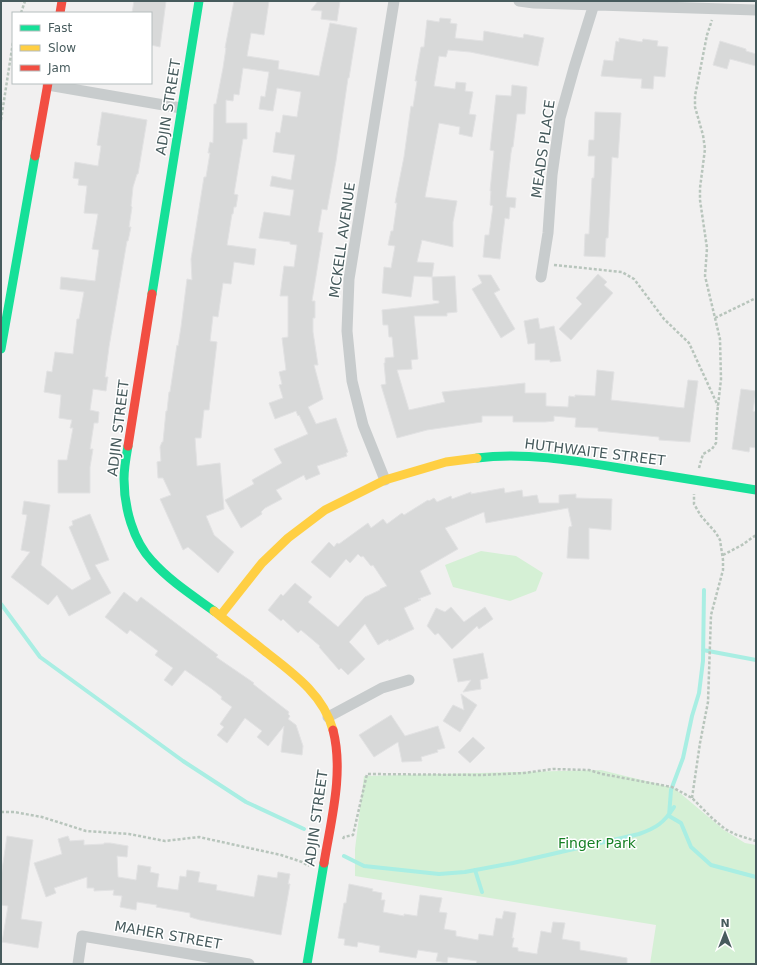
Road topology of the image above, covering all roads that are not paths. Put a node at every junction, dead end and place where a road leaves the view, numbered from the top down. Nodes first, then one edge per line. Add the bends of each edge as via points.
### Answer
1 (62, 1) edge
2 (199, 1) edge
3 (394, 1) edge
4 (519, 1) edge
5 (594, 4) junction
6 (756, 10) edge
7 (60, 12) edge
8 (48, 84) edge
9 (181, 108) junction
10 (541, 277) dead end
11 (1, 349) edge
12 (385, 480) junction
13 (756, 490) edge
14 (220, 616) junction
15 (409, 680) dead end
16 (328, 717) junction
17 (78, 964) edge
18 (248, 964) edge
19 (307, 964) edge

1 - 7 street
2 - 9 street, ADJIN STREET
3 - 12 street, MCKELL AVENUE via 349,279 347,331 352,381 363,426
4 - 5 street
5 - 6 street
5 - 10 street, MEADS PLACE via 560,118
8 - 9 street
8 - 11 street
9 - 14 street, ADJIN STREET via 124,480 127,505 135,534 150,560 172,581
12 - 13 street, HUTHWAITE STREET via 446,462 494,456 544,457
12 - 14 street, HUTHWAITE STREET via 325,510 288,538 262,563
14 - 16 street, ADJIN STREET via 292,672 318,700
15 - 16 street via 382,688
16 - 19 street, ADJIN STREET via 338,762 336,788
17 - 18 street, MAHER STREET via 82,936

